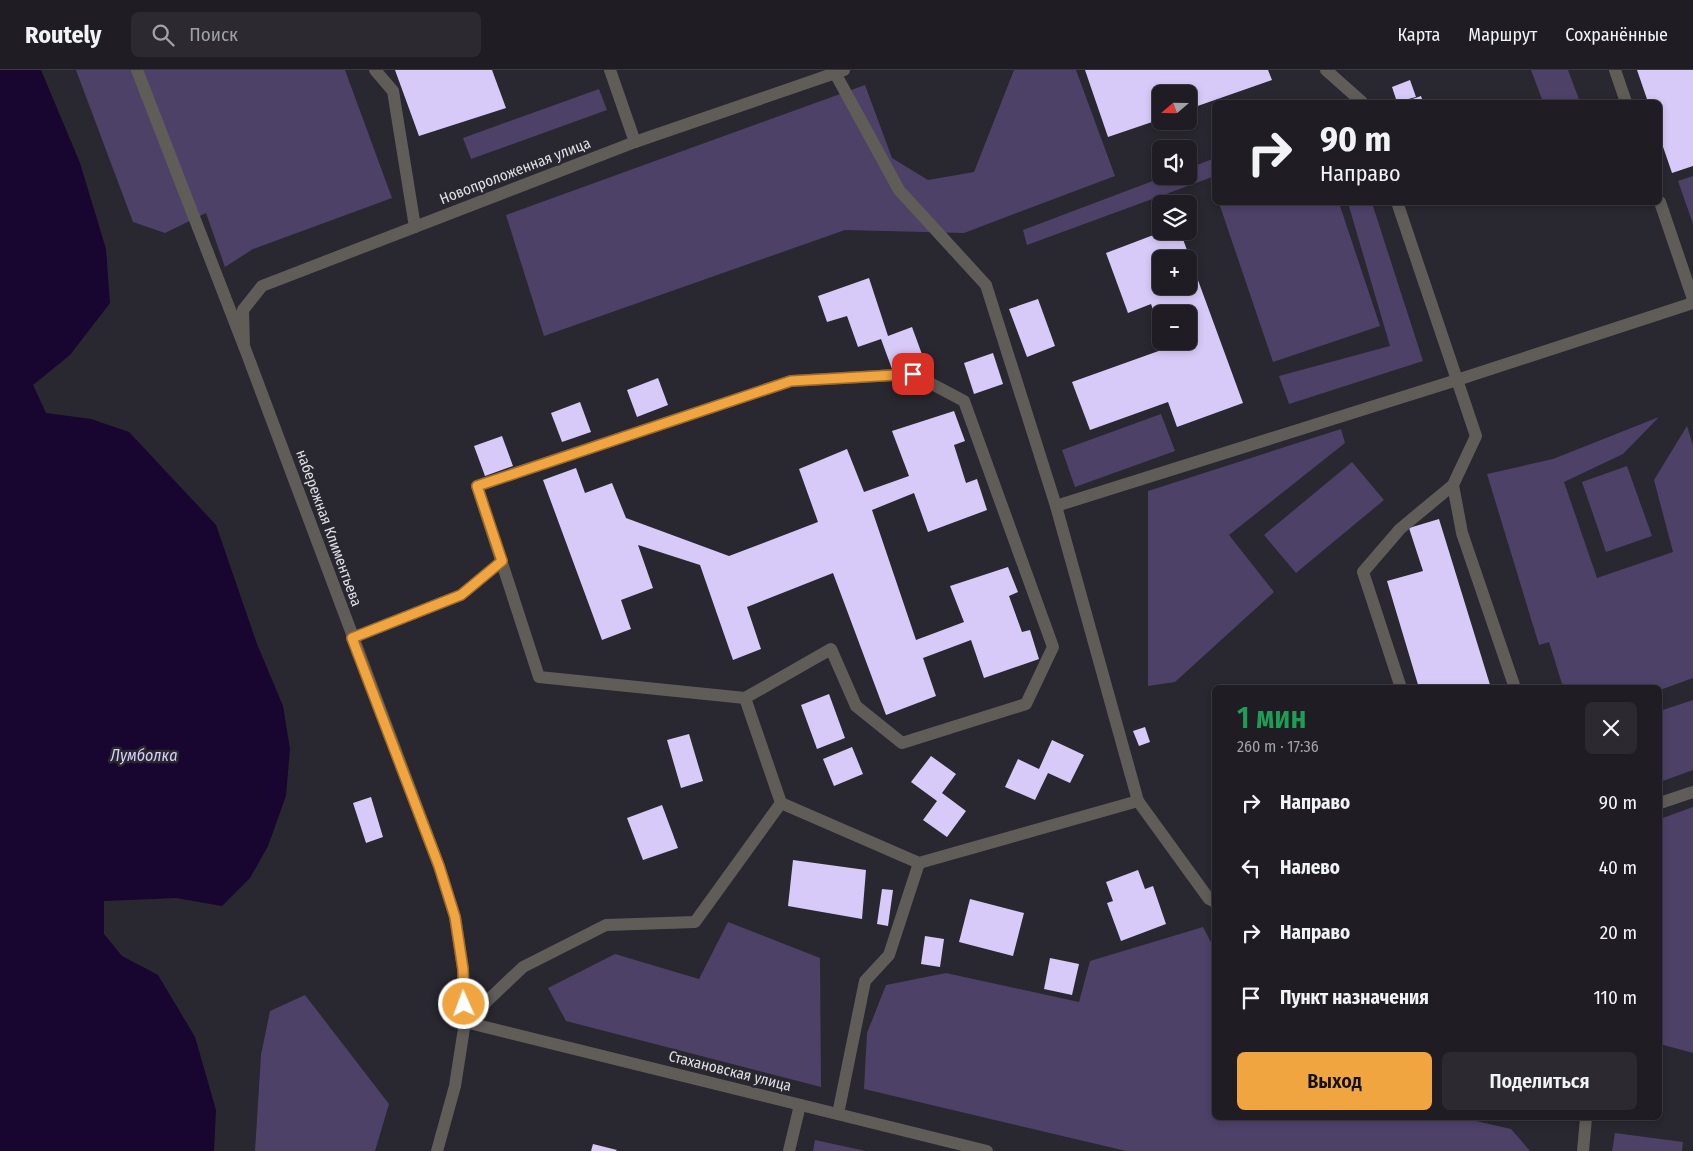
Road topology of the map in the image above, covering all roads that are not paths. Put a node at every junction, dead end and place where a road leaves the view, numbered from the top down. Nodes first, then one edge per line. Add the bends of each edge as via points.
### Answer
1 (137, 70) edge
2 (375, 70) edge
3 (610, 70) edge
4 (1326, 70) edge
5 (1615, 70) edge
6 (840, 72) edge
7 (1360, 100) edge
8 (1625, 100) edge
9 (635, 142) junction
10 (1398, 205) edge
11 (1661, 205) edge
12 (415, 227) junction
13 (1693, 299) edge
14 (1693, 303) edge
15 (244, 346) junction
16 (1457, 380) junction
17 (1452, 485) junction
18 (1056, 506) junction
19 (502, 561) junction
20 (352, 638) junction
21 (1400, 685) edge
22 (1514, 685) edge
23 (745, 698) junction
24 (1693, 792) edge
25 (1138, 801) junction
26 (1662, 802) edge
27 (781, 803) junction
28 (919, 863) junction
29 (1212, 900) edge
30 (465, 1022) junction
31 (800, 1105) junction
32 (838, 1114) junction
33 (1586, 1120) edge
34 (437, 1151) edge
35 (789, 1151) edge
36 (987, 1151) edge
37 (1583, 1151) edge

1 - 15 street, набережная Климентьева
2 - 12 street via 393,90
3 - 9 street
4 - 7 street
5 - 8 street
6 - 9 street, Новопроложенная улица
6 - 18 street via 899,190 986,284
9 - 12 street, Новопроложенная улица
10 - 16 street
11 - 13 street
12 - 15 street, Новопроложенная улица via 262,286 243,310
14 - 16 street
15 - 20 street, набережная Климентьева
16 - 17 street via 1476,436
16 - 18 street
17 - 21 street via 1400,529 1363,572
17 - 22 street via 1462,533
18 - 25 street
19 - 20 street via 461,595
19 - 23 street via 539,677
19 - 23 street via 477,486 791,381 913,374 964,401 1053,647 1026,704 902,743 856,706 831,649
20 - 30 street, набережная Климентьева via 439,866 455,917 463,969
23 - 27 street
24 - 26 street
25 - 28 street
25 - 29 street
27 - 28 street
27 - 30 street via 695,922 606,925 523,967
28 - 32 street via 889,955 865,981
30 - 31 street, Стахановская улица
30 - 34 street, набережная Климентьева via 455,1086
31 - 32 street, Стахановская улица
31 - 35 street
32 - 36 street, Стахановская улица
33 - 37 street

